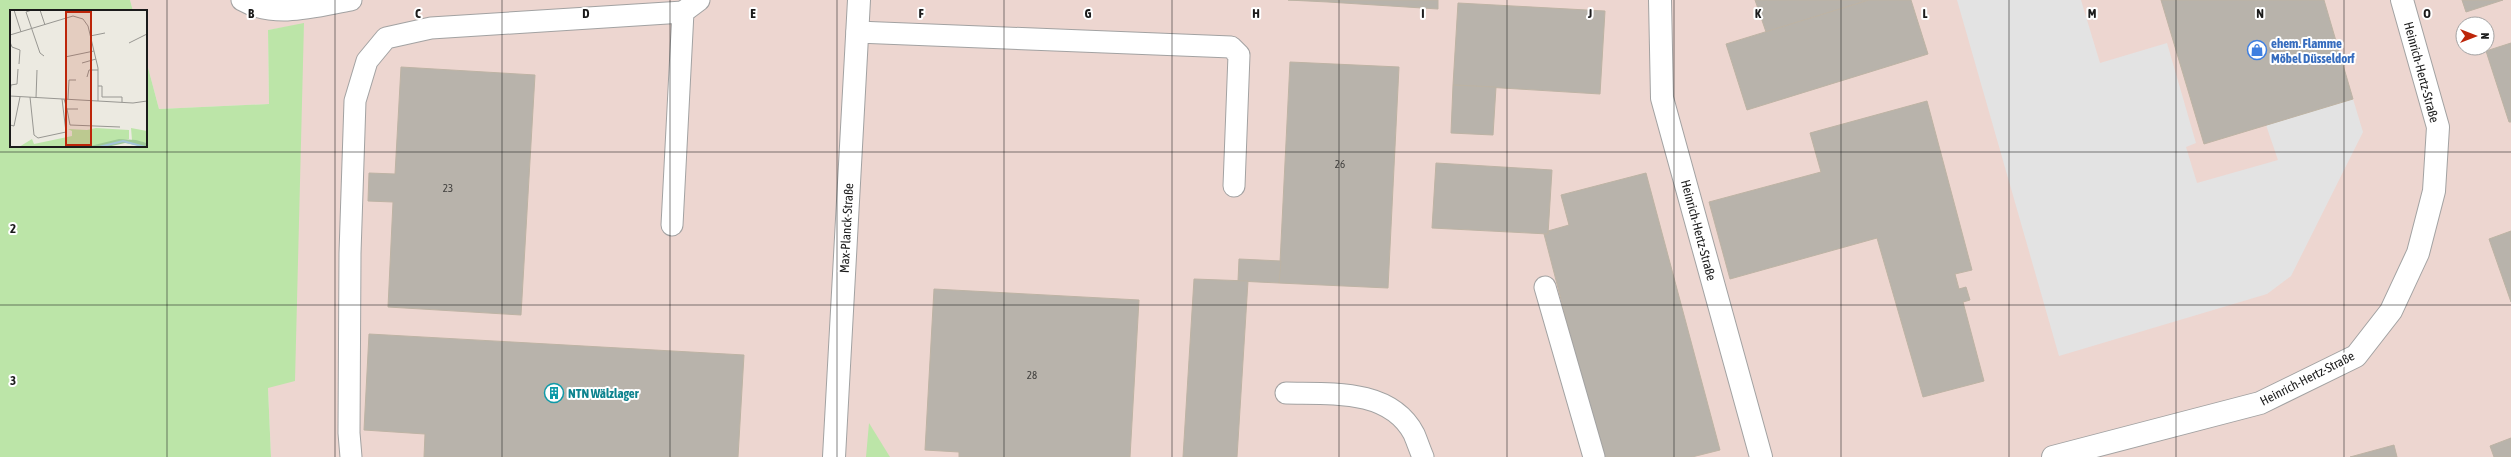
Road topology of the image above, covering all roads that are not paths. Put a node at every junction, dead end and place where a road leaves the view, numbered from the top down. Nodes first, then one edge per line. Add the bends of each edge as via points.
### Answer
1 (242, 0) edge
2 (351, 0) edge
3 (859, 0) edge
4 (1660, 0) edge
5 (2402, 0) edge
6 (691, 6) edge
7 (857, 32) junction
8 (1234, 186) dead end
9 (672, 225) dead end
10 (1545, 287) dead end
11 (1286, 392) dead end
12 (351, 457) edge
13 (834, 457) edge
14 (1422, 457) edge
15 (1594, 457) edge
16 (1761, 457) edge
17 (2056, 457) edge

1 - 2 lane via 282,11
3 - 7 street, Max-Planck-Straße
4 - 16 street, Heinrich-Hertz-Straße via 1662,98
5 - 17 street, Heinrich-Hertz-Straße via 2438,127 2434,191 2418,253 2392,311 2356,356 2260,403
6 - 9 lane
6 - 12 lane via 431,28 386,38 367,61 355,101 350,253
7 - 8 lane via 1231,47 1239,55
7 - 13 street, Max-Planck-Straße
10 - 15 lane
11 - 14 lane via 1352,395 1377,402 1396,414 1413,433

